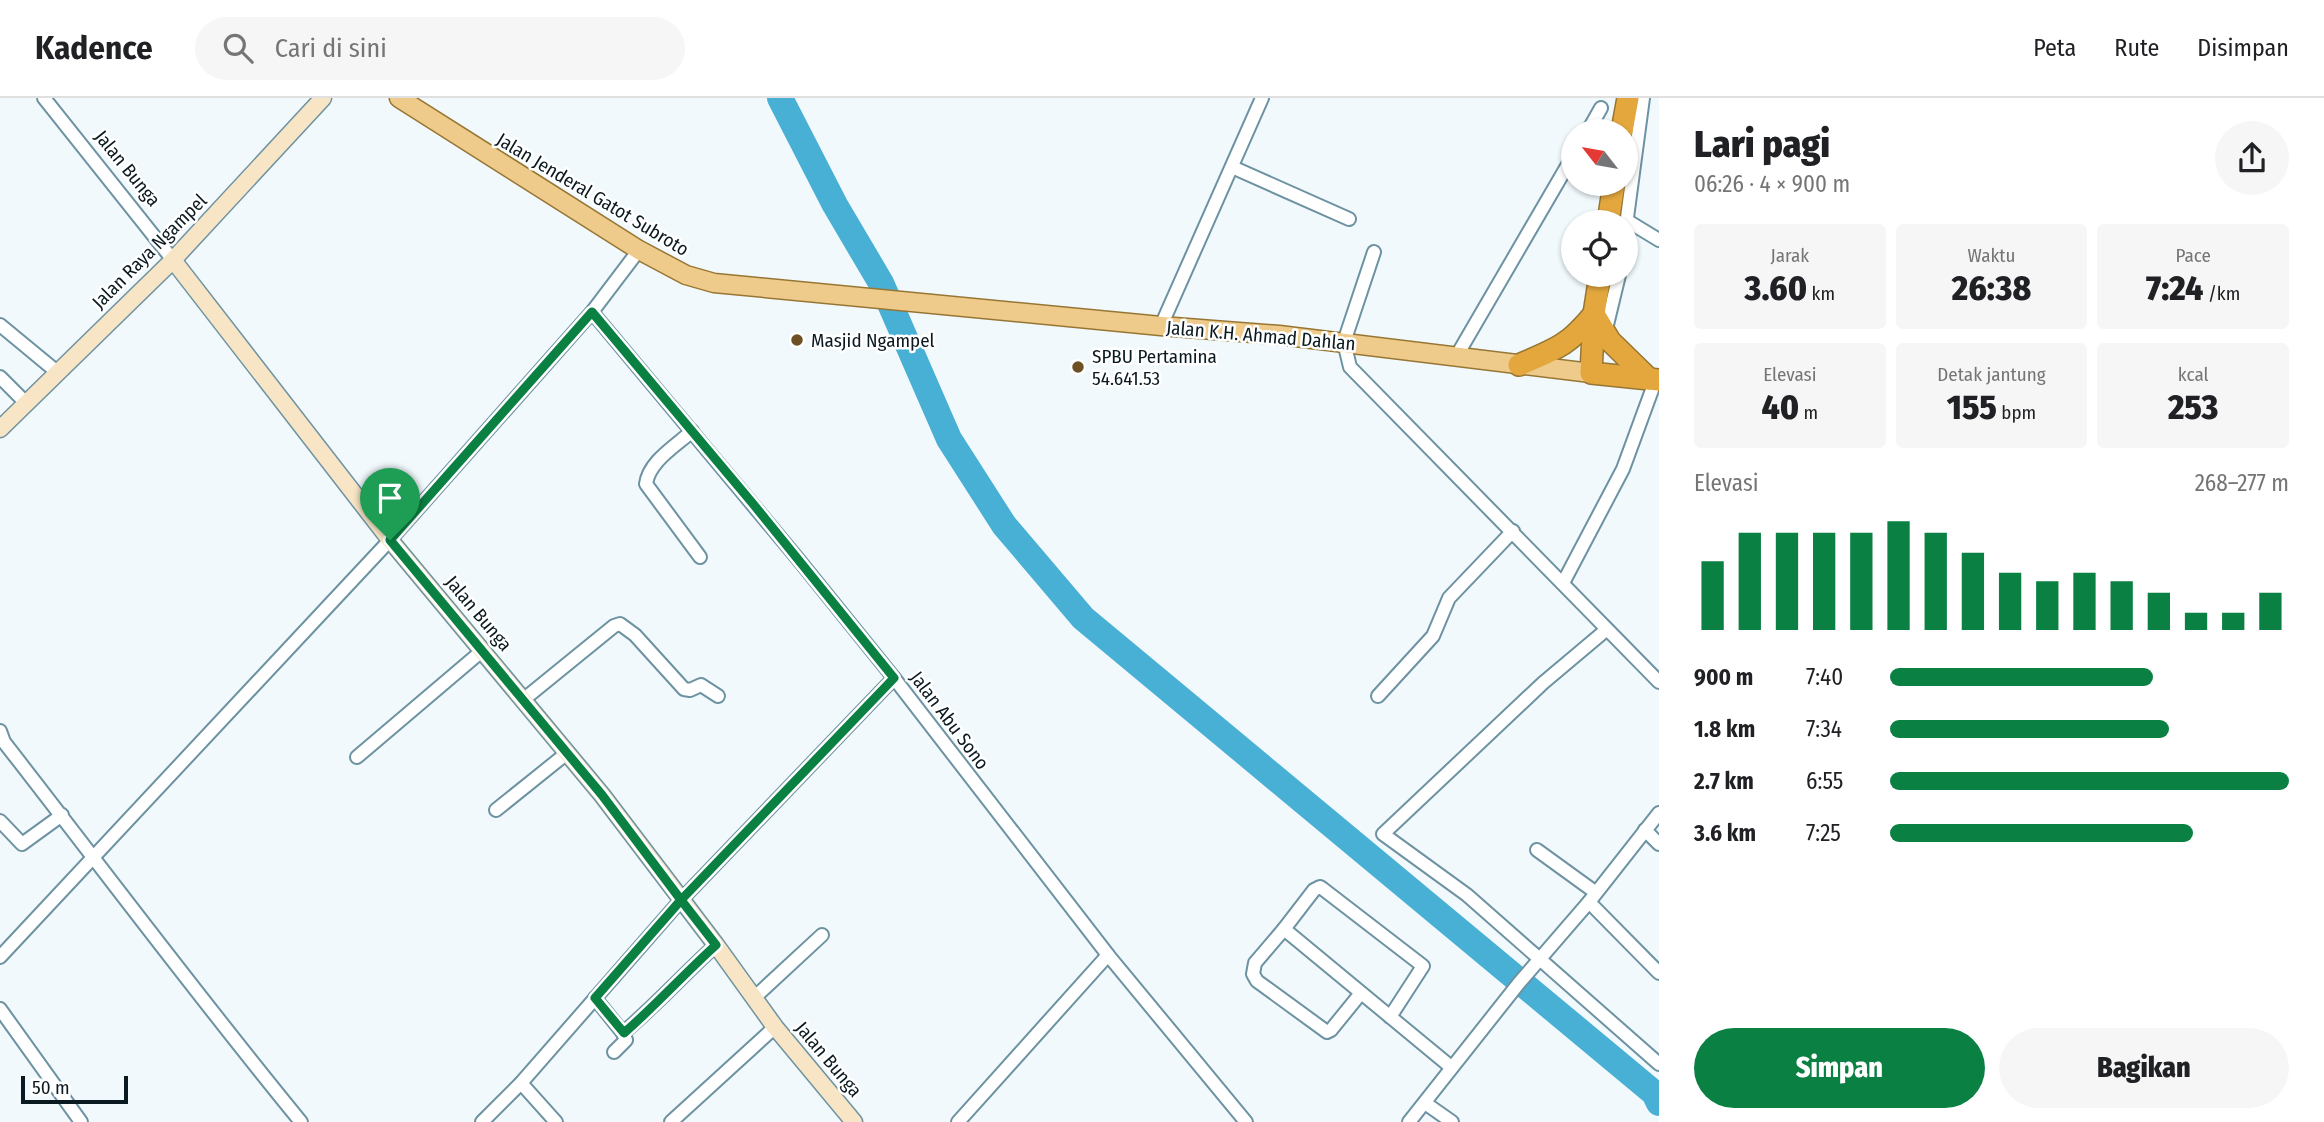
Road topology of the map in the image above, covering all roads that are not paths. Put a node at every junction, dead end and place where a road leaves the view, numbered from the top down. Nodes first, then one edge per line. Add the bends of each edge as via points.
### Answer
1 (44, 98) edge
2 (323, 98) edge
3 (399, 98) edge
4 (1262, 98) edge
5 (1628, 98) edge
6 (1643, 98) edge
7 (1601, 108) dead end
8 (1595, 119) edge
9 (1624, 119) edge
10 (1232, 167) junction
11 (1561, 177) edge
12 (1622, 210) edge
13 (1349, 219) dead end
14 (1638, 230) edge
15 (1659, 240) edge
16 (639, 250) junction
17 (1374, 252) dead end
18 (173, 260) junction
19 (1598, 287) edge
20 (1616, 287) edge
21 (862, 298) joint
22 (592, 312) junction
23 (1594, 314) junction
24 (0, 325) edge
25 (1161, 326) junction
26 (1605, 333) junction
27 (1344, 342) junction
28 (1456, 357) junction
29 (1519, 365) junction
30 (57, 372) junction
31 (1591, 373) junction
32 (0, 377) edge
33 (1655, 379) edge
34 (25, 402) junction
35 (0, 429) edge
36 (692, 431) junction
37 (1513, 531) junction
38 (390, 540) junction
39 (700, 557) dead end
40 (1563, 583) junction
41 (1606, 630) junction
42 (483, 650) junction
43 (894, 678) junction
44 (1659, 682) edge
45 (718, 696) dead end
46 (1378, 696) dead end
47 (523, 700) junction
48 (0, 731) edge
49 (567, 753) junction
50 (357, 757) dead end
51 (496, 810) dead end
52 (1659, 813) edge
53 (62, 815) junction
54 (0, 821) edge
55 (1645, 830) junction
56 (1659, 844) edge
57 (1537, 850) dead end
58 (95, 857) junction
59 (1592, 897) junction
60 (681, 900) junction
61 (1284, 929) junction
62 (822, 935) dead end
63 (716, 945) junction
64 (1108, 955) junction
65 (0, 957) edge
66 (1538, 961) junction
67 (1659, 973) edge
68 (1361, 993) junction
69 (755, 997) junction
70 (595, 998) junction
71 (0, 1009) edge
72 (1390, 1017) junction
73 (775, 1027) junction
74 (624, 1033) junction
75 (614, 1052) dead end
76 (1659, 1064) edge
77 (1451, 1067) junction
78 (522, 1083) junction
79 (1425, 1103) junction
80 (81, 1122) edge
81 (301, 1122) edge
82 (482, 1122) edge
83 (556, 1122) edge
84 (671, 1122) edge
85 (854, 1122) edge
86 (958, 1122) edge
87 (1246, 1122) edge
88 (1409, 1122) edge
89 (1452, 1122) edge

1 - 18 street, Jalan Bunga
2 - 18 street, Jalan Raya Ngampel
3 - 16 main road, Jalan Jenderal Gatot Subroto
4 - 10 street
5 - 9 highway
6 - 12 street
7 - 8 street
10 - 13 street
10 - 25 street
11 - 28 street
14 - 15 street
16 - 21 main road, Jalan Jenderal Gatot Subroto via 686,275 714,283
16 - 22 street
17 - 27 street
18 - 30 street, Jalan Raya Ngampel
18 - 38 street, Jalan Bunga
19 - 23 highway
20 - 26 street
21 - 25 main road, Jalan K.H. Ahmad Dahlan
22 - 36 street, Jalan Abu Sono
22 - 38 street
23 - 26 highway
23 - 29 highway via 1576,336 1555,351
23 - 31 highway
24 - 30 street
25 - 27 main road, Jalan K.H. Ahmad Dahlan
26 - 33 highway via 1626,358
27 - 28 main road, Jalan K.H. Ahmad Dahlan
27 - 37 street via 1350,367
28 - 29 main road, Jalan K.H. Ahmad Dahlan
29 - 31 main road, Jalan K.H. Ahmad Dahlan
30 - 34 street, Jalan Raya Ngampel
31 - 33 highway, Jalan K.H. Ahmad Dahlan
32 - 34 street
33 - 40 street via 1623,469
34 - 35 street, Jalan Raya Ngampel
36 - 39 street via 657,462 646,484
36 - 43 street, Jalan Abu Sono
37 - 40 street
37 - 46 street via 1449,598 1433,636
38 - 42 street, Jalan Bunga
38 - 58 street
40 - 41 street
41 - 44 street
41 - 66 street via 1383,834 1467,895
42 - 47 street, Jalan Bunga
42 - 50 street
43 - 60 street
43 - 64 street, Jalan Abu Sono
45 - 47 street via 701,685 684,689 620,624
47 - 49 street, Jalan Bunga
48 - 53 street
49 - 51 street
49 - 60 street, Jalan Bunga
52 - 55 street
53 - 54 street via 22,844
53 - 58 street
55 - 56 street
55 - 59 street
57 - 59 street
58 - 65 street
58 - 81 street via 214,1016
59 - 66 street
59 - 67 street
60 - 63 street, Jalan Bunga
60 - 70 street
61 - 68 street
61 - 68 street via 1255,962 1257,981 1325,1032
61 - 72 street via 1320,887 1420,963 1423,969
62 - 69 street
63 - 69 street, Jalan Bunga
63 - 74 street
64 - 86 street
64 - 87 street, Jalan Abu Sono
66 - 76 street
66 - 77 street
68 - 72 street
69 - 73 street, Jalan Bunga
70 - 74 street
70 - 78 street
71 - 80 street
72 - 77 street
73 - 84 street
73 - 85 street, Jalan Bunga
74 - 75 street via 626,1040
77 - 79 street
78 - 82 street
78 - 83 street
79 - 88 street
79 - 89 street

